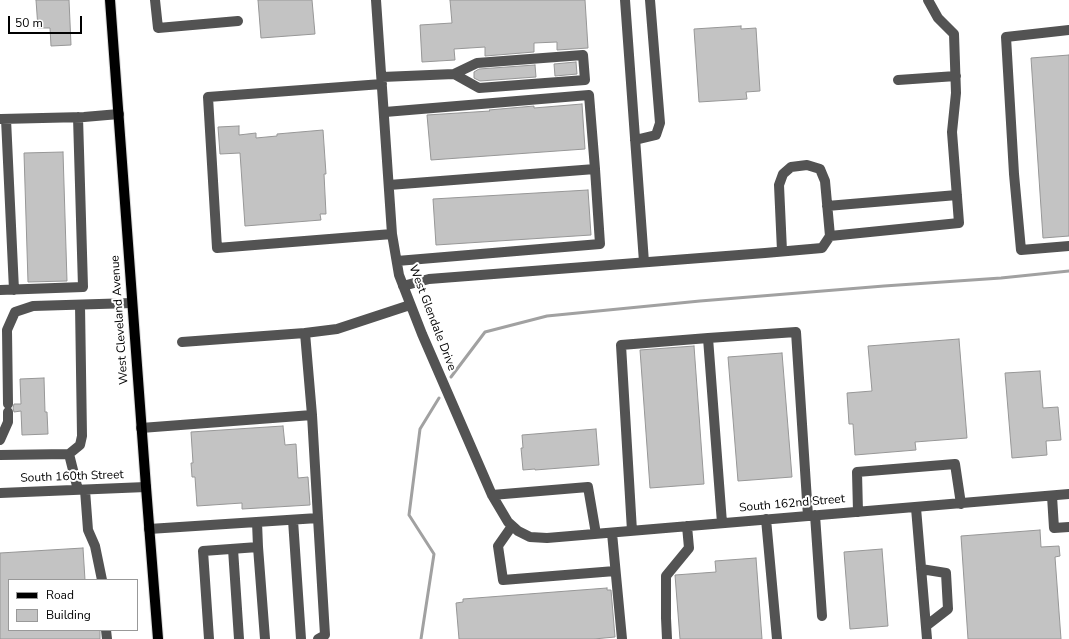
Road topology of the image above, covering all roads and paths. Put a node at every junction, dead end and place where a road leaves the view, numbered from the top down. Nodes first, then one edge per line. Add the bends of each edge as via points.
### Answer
1 (110, 0) edge
2 (156, 0) edge
3 (376, 0) edge
4 (626, 0) edge
5 (650, 0) edge
6 (928, 0) edge
7 (238, 21) dead end
8 (1069, 30) edge
9 (454, 74) junction
10 (956, 76) junction
11 (382, 80) junction
12 (898, 80) dead end
13 (384, 112) junction
14 (119, 114) junction
15 (78, 117) junction
16 (3, 119) edge
17 (636, 140) junction
18 (595, 169) junction
19 (389, 185) junction
20 (957, 195) junction
21 (828, 206) junction
22 (392, 234) junction
23 (830, 236) junction
24 (1069, 246) edge
25 (782, 251) junction
26 (397, 261) junction
27 (644, 262) junction
28 (403, 286) junction
29 (0, 290) edge
30 (14, 290) junction
31 (132, 303) junction
32 (80, 305) junction
33 (410, 305) junction
34 (305, 333) junction
35 (708, 338) junction
36 (182, 342) dead end
37 (312, 414) junction
38 (141, 428) junction
39 (0, 440) edge
40 (68, 454) junction
41 (0, 455) edge
42 (146, 488) junction
43 (81, 490) junction
44 (0, 493) edge
45 (1069, 494) edge
46 (492, 495) junction
47 (1052, 496) junction
48 (961, 504) junction
49 (916, 508) junction
50 (858, 512) junction
51 (812, 516) junction
52 (318, 518) junction
53 (766, 519) junction
54 (293, 520) junction
55 (256, 522) junction
56 (722, 523) junction
57 (687, 526) junction
58 (1069, 527) edge
59 (515, 528) junction
60 (149, 529) junction
61 (632, 531) junction
62 (612, 533) junction
63 (596, 534) junction
64 (258, 547) junction
65 (233, 549) junction
66 (921, 569) junction
67 (616, 571) junction
68 (102, 579) edge
69 (822, 616) dead end
70 (926, 626) junction
71 (158, 639) edge
72 (209, 639) edge
73 (239, 639) edge
74 (265, 639) edge
75 (301, 639) edge
76 (318, 639) edge
77 (622, 639) edge
78 (667, 639) edge
79 (777, 639) edge
80 (926, 639) edge

1 - 14 main road, West Cleveland Avenue
2 - 7 street via 158,28
3 - 11 street, West Glendale Drive
4 - 17 street
5 - 17 street via 660,123 656,135
6 - 10 street via 938,18 954,34
8 - 24 street via 1006,37 1021,250
9 - 9 street via 476,63 583,55 585,80 479,88
9 - 11 street
10 - 12 street
10 - 20 street via 952,132
11 - 13 street, West Glendale Drive
11 - 22 street via 208,97 217,248
13 - 18 street via 589,95
13 - 19 street, West Glendale Drive
14 - 15 street
14 - 31 main road, West Cleveland Avenue
15 - 16 street
15 - 30 street via 83,286
16 - 30 street
17 - 27 street
18 - 19 street
18 - 26 street via 600,244
19 - 22 street, West Glendale Drive
20 - 21 street
20 - 23 street via 959,223
21 - 23 street
21 - 25 street via 825,181 820,169 807,165 792,166 782,174 779,185
22 - 26 street, West Glendale Drive
23 - 25 street via 822,248
25 - 27 street
26 - 28 street, West Glendale Drive
27 - 28 street via 429,279
28 - 33 street, West Glendale Drive
29 - 30 street
31 - 32 street
31 - 38 main road, West Cleveland Avenue
32 - 39 street via 33,306 15,312 7,330 8,422
32 - 40 street via 82,436 80,445
33 - 34 street via 337,329
33 - 46 street, West Glendale Drive
34 - 36 street
34 - 37 street
35 - 51 street via 796,332
35 - 56 street
35 - 61 street via 621,345
37 - 38 street
37 - 52 street
38 - 42 main road, West Cleveland Avenue
40 - 41 street
40 - 43 street
42 - 43 street, South 160th Street
42 - 60 main road, West Cleveland Avenue
43 - 44 street, South 160th Street
43 - 68 street via 88,530 95,546
45 - 47 street, South 162nd Street
46 - 59 street, West Glendale Drive via 508,522
46 - 63 street via 588,486
47 - 48 street, South 162nd Street
47 - 58 street via 1054,528
48 - 49 street, South 162nd Street
48 - 50 street via 955,464 857,472
49 - 50 street, South 162nd Street
49 - 66 street
50 - 51 street, South 162nd Street
51 - 53 street, South 162nd Street
51 - 69 street
52 - 54 street
52 - 76 street via 324,635
53 - 56 street, South 162nd Street
53 - 79 street
54 - 55 street
54 - 75 street
55 - 60 street
55 - 64 street
56 - 57 street, South 162nd Street
57 - 61 street, South 162nd Street
57 - 78 street via 689,548 666,576
59 - 63 street, South 162nd Street via 530,537 541,538
59 - 67 street via 498,546 503,580
60 - 71 main road, West Cleveland Avenue
61 - 62 street, South 162nd Street
62 - 63 street, South 162nd Street
62 - 67 street
64 - 65 street
64 - 74 street
65 - 72 street via 203,551
65 - 73 street
66 - 70 street
66 - 70 street via 946,573 948,609
67 - 77 street
70 - 80 street

